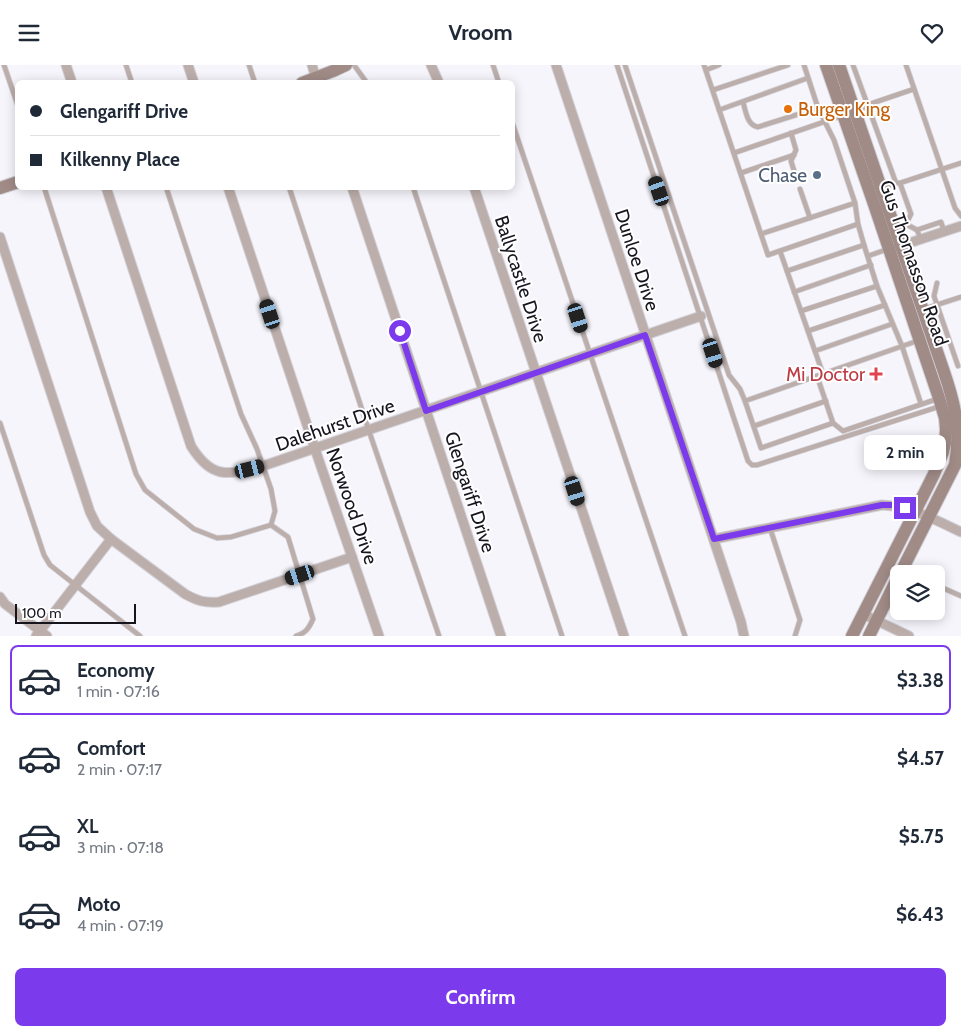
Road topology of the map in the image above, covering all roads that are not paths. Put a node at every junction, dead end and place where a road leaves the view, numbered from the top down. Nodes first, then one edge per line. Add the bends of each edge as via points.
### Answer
1 (4, 65) edge
2 (66, 65) edge
3 (126, 65) edge
4 (188, 65) edge
5 (249, 65) edge
6 (312, 65) edge
7 (346, 65) edge
8 (354, 65) edge
9 (431, 65) edge
10 (493, 65) edge
11 (556, 65) edge
12 (617, 65) edge
13 (625, 65) edge
14 (719, 65) edge
15 (788, 65) edge
16 (804, 65) edge
17 (826, 65) edge
18 (839, 65) edge
19 (853, 65) edge
20 (906, 65) edge
21 (705, 67) edge
22 (808, 78) junction
23 (71, 80) edge
24 (131, 80) edge
25 (193, 80) edge
26 (254, 80) edge
27 (317, 80) edge
28 (365, 80) edge
29 (438, 80) edge
30 (498, 80) edge
31 (914, 89) junction
32 (713, 90) junction
33 (15, 97) edge
34 (743, 102) junction
35 (867, 105) junction
36 (818, 108) junction
37 (719, 110) junction
38 (848, 113) junction
39 (824, 122) junction
40 (515, 131) edge
41 (790, 133) junction
42 (734, 153) junction
43 (794, 155) junction
44 (961, 163) edge
45 (942, 169) junction
46 (741, 173) junction
47 (796, 177) dead end
48 (15, 183) edge
49 (898, 183) junction
50 (0, 188) edge
51 (881, 188) junction
52 (800, 189) dead end
53 (45, 190) edge
54 (107, 190) edge
55 (167, 190) edge
56 (229, 190) edge
57 (290, 190) edge
58 (353, 190) edge
59 (414, 190) edge
60 (475, 190) edge
61 (854, 203) junction
62 (961, 216) edge
63 (810, 218) junction
64 (858, 224) junction
65 (900, 226) junction
66 (961, 226) edge
67 (917, 230) junction
68 (944, 231) junction
69 (761, 234) junction
70 (0, 237) edge
71 (920, 240) junction
72 (864, 245) junction
73 (895, 247) junction
74 (780, 251) junction
75 (868, 256) junction
76 (871, 265) junction
77 (787, 271) junction
78 (937, 283) dead end
79 (878, 285) junction
80 (794, 292) junction
81 (961, 297) edge
82 (885, 305) junction
83 (938, 305) junction
84 (923, 310) junction
85 (801, 311) junction
86 (701, 316) junction
87 (892, 324) junction
88 (946, 330) junction
89 (808, 331) junction
90 (645, 335) junction
91 (926, 338) junction
92 (902, 347) junction
93 (815, 351) junction
94 (590, 354) junction
95 (960, 365) edge
96 (944, 369) junction
97 (535, 373) junction
98 (823, 374) junction
99 (817, 376) junction
100 (481, 392) junction
101 (745, 401) junction
102 (826, 401) junction
103 (941, 402) junction
104 (921, 404) junction
105 (426, 411) junction
106 (0, 423) edge
107 (833, 423) junction
108 (754, 426) junction
109 (961, 428) edge
110 (946, 429) junction
111 (370, 431) junction
112 (315, 449) junction
113 (263, 466) junction
114 (958, 467) edge
115 (915, 511) junction
116 (930, 517) junction
117 (271, 525) junction
118 (770, 528) junction
119 (961, 532) edge
120 (111, 539) junction
121 (714, 539) junction
122 (352, 557) junction
123 (907, 565) edge
124 (300, 575) junction
125 (75, 584) junction
126 (945, 589) edge
127 (890, 596) edge
128 (961, 596) edge
129 (0, 597) edge
130 (863, 614) junction
131 (877, 620) junction
132 (41, 634) edge
133 (307, 635) edge
134 (140, 636) edge
135 (296, 636) edge
136 (379, 636) edge
137 (440, 636) edge
138 (501, 636) edge
139 (562, 636) edge
140 (624, 636) edge
141 (685, 636) edge
142 (744, 636) edge
143 (796, 636) edge
144 (852, 636) edge
145 (869, 636) edge
146 (909, 636) edge

1 - 33 lane
2 - 23 street
3 - 24 lane
4 - 25 street
5 - 26 lane
6 - 27 street
7 - 27 main road
8 - 28 lane
9 - 29 street
10 - 30 lane
11 - 90 street, Dunloe Drive
12 - 86 lane
13 - 101 lane via 729,375
14 - 21 lane
15 - 32 lane
16 - 22 lane
17 - 38 main road, Gus Thomasson Road
18 - 38 main road, Gus Thomasson Road
19 - 35 lane
20 - 31 lane
21 - 32 lane
22 - 34 lane
22 - 36 lane
31 - 35 lane
31 - 45 lane
32 - 37 lane
34 - 36 lane via 749,122 758,127
34 - 37 lane
35 - 38 lane
35 - 49 lane
36 - 39 lane
37 - 42 lane
38 - 39 lane
38 - 51 main road, Gus Thomasson Road
38 - 73 main road, Gus Thomasson Road
39 - 41 lane
39 - 61 lane via 834,140
40 - 94 lane
41 - 42 lane
41 - 43 lane via 796,150
42 - 46 lane
43 - 46 lane
43 - 47 lane via 791,161
44 - 45 lane
45 - 49 lane
45 - 62 lane via 955,208
46 - 69 lane
48 - 50 main road
49 - 51 lane
49 - 65 lane via 911,214
51 - 65 main road, Gus Thomasson Road
52 - 63 lane
53 - 117 lane via 136,474 144,490 194,529 217,538
54 - 113 street, Dalehurst Drive via 191,446 197,456 217,472 238,472
55 - 113 lane via 241,414
56 - 112 street, Norwood Drive
57 - 111 lane
58 - 105 street, Glengariff Drive
59 - 100 lane
60 - 97 street, Ballycastle Drive
61 - 63 lane
61 - 64 lane
63 - 69 lane
64 - 72 lane
64 - 74 lane
65 - 67 lane
65 - 73 main road, Gus Thomasson Road
66 - 68 street
67 - 68 lane via 941,222
67 - 71 lane
68 - 71 street
69 - 74 lane via 768,255
70 - 120 street via 90,512 97,526
71 - 73 street
72 - 75 lane
72 - 77 lane
73 - 75 lane
73 - 84 main road, Gus Thomasson Road
73 - 91 main road, Gus Thomasson Road
74 - 77 lane
75 - 76 lane
76 - 79 lane
76 - 80 lane
77 - 80 lane
78 - 83 lane via 934,296
79 - 82 lane
79 - 85 lane
80 - 85 lane
81 - 83 lane
82 - 87 lane
82 - 89 lane
83 - 84 lane
83 - 88 lane
84 - 91 main road, Gus Thomasson Road
85 - 89 lane
86 - 90 street, Dalehurst Drive
86 - 103 lane via 752,465
87 - 92 lane
87 - 93 lane
88 - 91 lane
88 - 95 lane
89 - 93 lane
90 - 94 street, Dalehurst Drive
90 - 121 street, Dunloe Drive
91 - 92 lane
91 - 96 main road, Gus Thomasson Road
91 - 103 main road, Gus Thomasson Road
92 - 98 lane
92 - 104 lane
93 - 98 lane
94 - 97 street, Dalehurst Drive
94 - 141 lane
95 - 96 lane
96 - 109 main road, Gus Thomasson Road
97 - 100 street, Dalehurst Drive
97 - 140 street, Ballycastle Drive
98 - 99 lane
99 - 101 lane
99 - 102 lane
100 - 105 street, Dalehurst Drive
100 - 139 lane
101 - 108 lane
102 - 107 lane
102 - 108 lane
103 - 104 lane
103 - 110 main road, Gus Thomasson Road
104 - 107 lane via 842,431
105 - 111 street, Dalehurst Drive
105 - 138 street, Glengariff Drive
106 - 125 lane via 44,555 50,565
107 - 108 lane via 761,448
109 - 110 street
109 - 114 main road, Gus Thomasson Road
110 - 115 main road, Gus Thomasson Road via 940,459
111 - 112 street, Dalehurst Drive
111 - 137 lane
112 - 113 street, Dalehurst Drive
112 - 122 street, Norwood Drive
113 - 117 lane via 275,511
114 - 116 main road, Gus Thomasson Road
115 - 116 street
115 - 118 street via 882,505
115 - 130 main road, Gus Thomasson Road
116 - 119 street
116 - 123 main road, Gus Thomasson Road
117 - 124 lane via 288,537
118 - 121 street
118 - 143 lane via 800,620
120 - 124 street via 185,594 207,603
120 - 125 street
121 - 142 street, Dunloe Drive
122 - 124 street
122 - 136 street, Norwood Drive
124 - 133 lane via 313,619
125 - 132 street
125 - 134 lane
126 - 128 lane
127 - 131 main road, Gus Thomasson Road
129 - 132 street
130 - 131 street
130 - 144 main road, Gus Thomasson Road
131 - 145 main road, Gus Thomasson Road
131 - 146 street
133 - 135 lane

